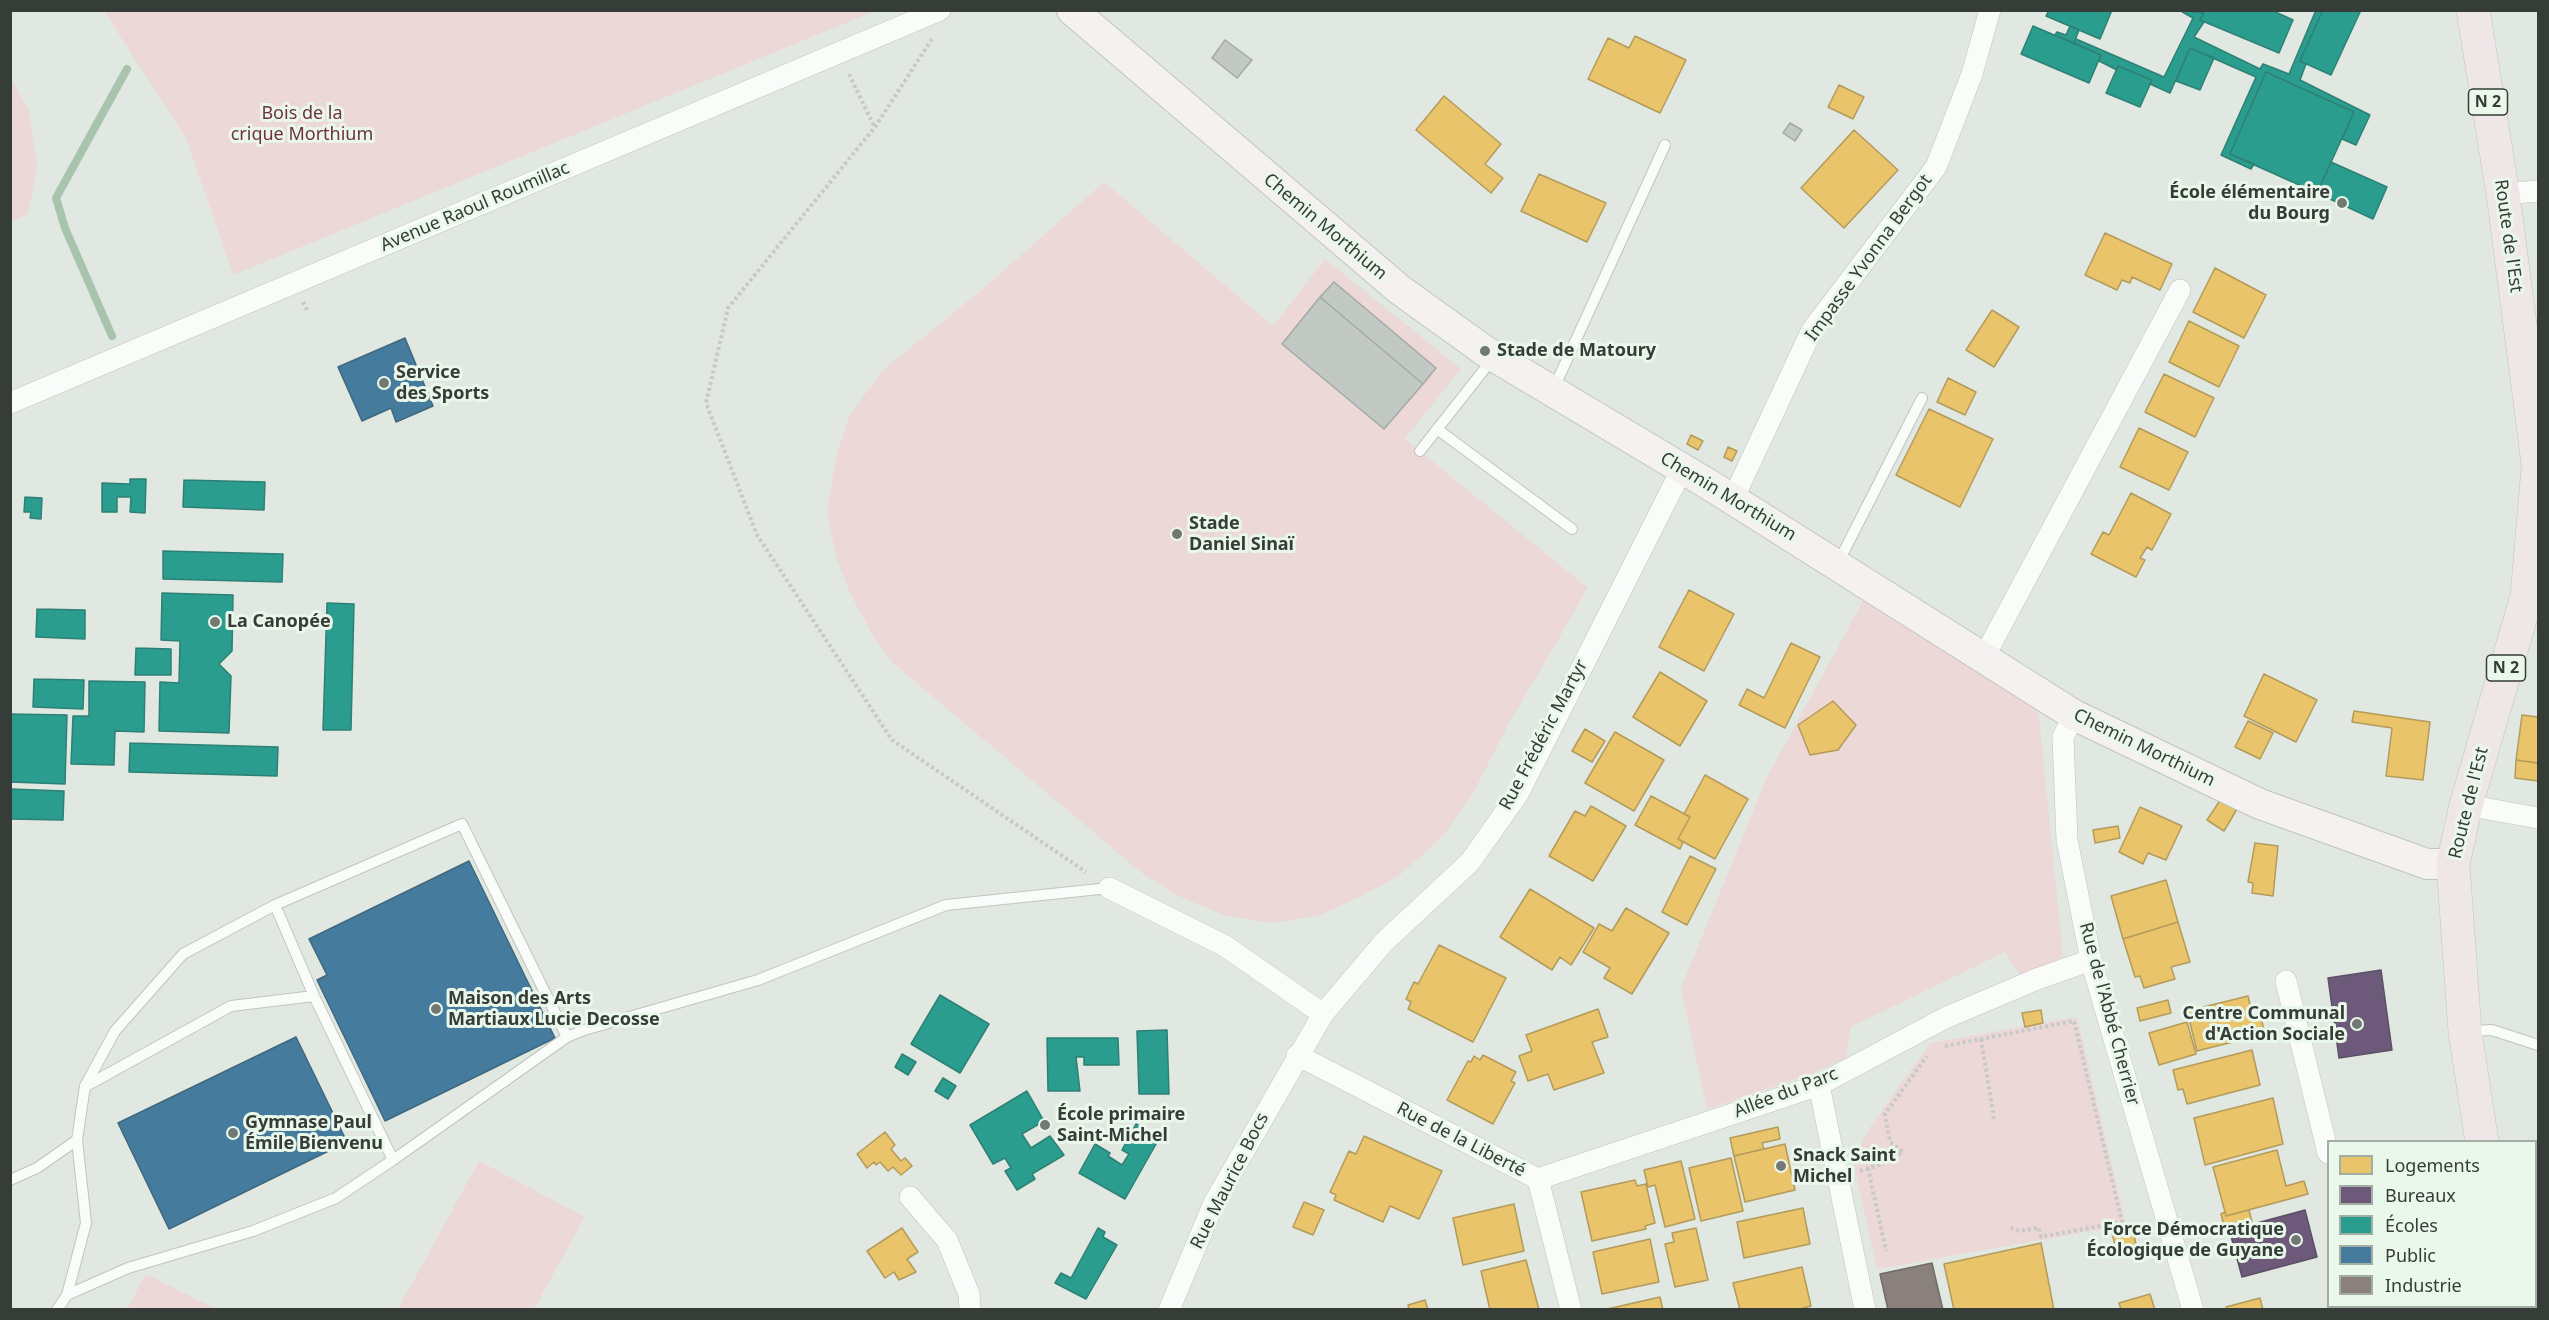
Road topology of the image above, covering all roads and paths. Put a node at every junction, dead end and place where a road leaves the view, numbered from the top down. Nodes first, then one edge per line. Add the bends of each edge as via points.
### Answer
1 (1072, 10) edge
2 (1990, 10) edge
3 (2473, 10) edge
4 (939, 20) edge
5 (839, 55) junction
6 (875, 127) junction
7 (1665, 144) dead end
8 (2538, 191) edge
9 (2503, 194) junction
10 (2180, 290) dead end
11 (1494, 357) junction
12 (1552, 391) junction
13 (1922, 398) dead end
14 (10, 403) edge
15 (1437, 429) junction
16 (1420, 451) dead end
17 (2538, 463) edge
18 (2538, 468) edge
19 (1682, 469) junction
20 (1733, 499) junction
21 (1572, 529) dead end
22 (1837, 564) junction
23 (1984, 657) junction
24 (2074, 715) junction
25 (2466, 805) junction
26 (2538, 818) edge
27 (2453, 864) junction
28 (1109, 888) junction
29 (274, 905) junction
30 (2091, 960) junction
31 (2286, 981) dead end
32 (314, 996) junction
33 (1323, 1014) junction
34 (2465, 1032) junction
35 (567, 1037) junction
36 (1981, 1039) junction
37 (2538, 1045) edge
38 (1942, 1047) dead end
39 (1932, 1048) dead end
40 (1297, 1055) junction
41 (1819, 1084) junction
42 (85, 1086) junction
43 (1994, 1119) dead end
44 (77, 1140) junction
45 (2482, 1140) edge
46 (2327, 1149) edge
47 (393, 1160) junction
48 (1868, 1168) junction
49 (1856, 1172) dead end
50 (10, 1179) edge
51 (1538, 1179) junction
52 (910, 1197) dead end
53 (2011, 1228) dead end
54 (1886, 1251) dead end
55 (67, 1294) junction
56 (57, 1310) edge
57 (969, 1310) edge
58 (1169, 1310) edge
59 (1570, 1310) edge
60 (1865, 1310) edge
61 (2193, 1310) edge

1 - 11 street, Chemin Morthium via 1400,290
2 - 20 street, Impasse Yvonna Bergot via 1972,74 1936,168 1812,330
3 - 9 main road, Route de l'Est / N 2
4 - 5 street, Avenue Raoul Roumillac
4 - 6 path
5 - 6 path
5 - 14 street, Avenue Raoul Roumillac
6 - 28 path via 728,308 706,403 757,535 892,740
7 - 12 lane
8 - 9 street
9 - 17 main road, Route de l'Est / N 2
10 - 23 street
11 - 12 street, Chemin Morthium
11 - 15 lane
12 - 19 street, Chemin Morthium
13 - 22 lane
15 - 16 lane
15 - 21 lane
18 - 25 main road, Route de l'Est / N 2 via 2527,596
19 - 20 street, Chemin Morthium
19 - 33 street, Rue Frédéric Martyr via 1518,794 1470,862 1384,942
20 - 22 street, Chemin Morthium
22 - 23 street, Chemin Morthium
23 - 24 street, Chemin Morthium
24 - 27 street, Chemin Morthium via 2260,804 2427,864
24 - 30 street, Rue de l'Abbé Cherrier via 2063,738 2067,840
25 - 26 street
25 - 27 main road, Route de l'Est / N 2
27 - 34 main road, Route de l'Est / N 2
28 - 33 street via 1225,946
28 - 35 lane via 946,905 758,980
29 - 32 lane
29 - 35 lane via 462,824
29 - 42 lane via 183,954 115,1031
30 - 41 street, Allée du Parc via 1945,1018
30 - 61 street, Rue de l'Abbé Cherrier
31 - 46 street
32 - 42 lane via 231,1006
32 - 47 lane
33 - 40 street, Rue Frédéric Martyr
34 - 37 lane via 2492,1030
34 - 45 main road, Route de l'Est / N 2
35 - 47 lane
36 - 38 path
36 - 43 path
36 - 53 path via 2074,1021 2122,1222 2041,1237 2039,1228
39 - 48 path via 1885,1114 1890,1142 1903,1152
40 - 51 street, Rue de la Liberté
40 - 58 street, Rue Maurice Bocs via 1214,1203
41 - 51 street, Allée du Parc
41 - 60 street
42 - 44 lane
44 - 50 lane via 37,1168
44 - 55 lane via 86,1223
47 - 55 lane via 336,1198 253,1231 128,1268
48 - 49 path
48 - 54 path
51 - 59 street, Rue de la Liberté
52 - 57 street via 947,1240 969,1294
55 - 56 lane

